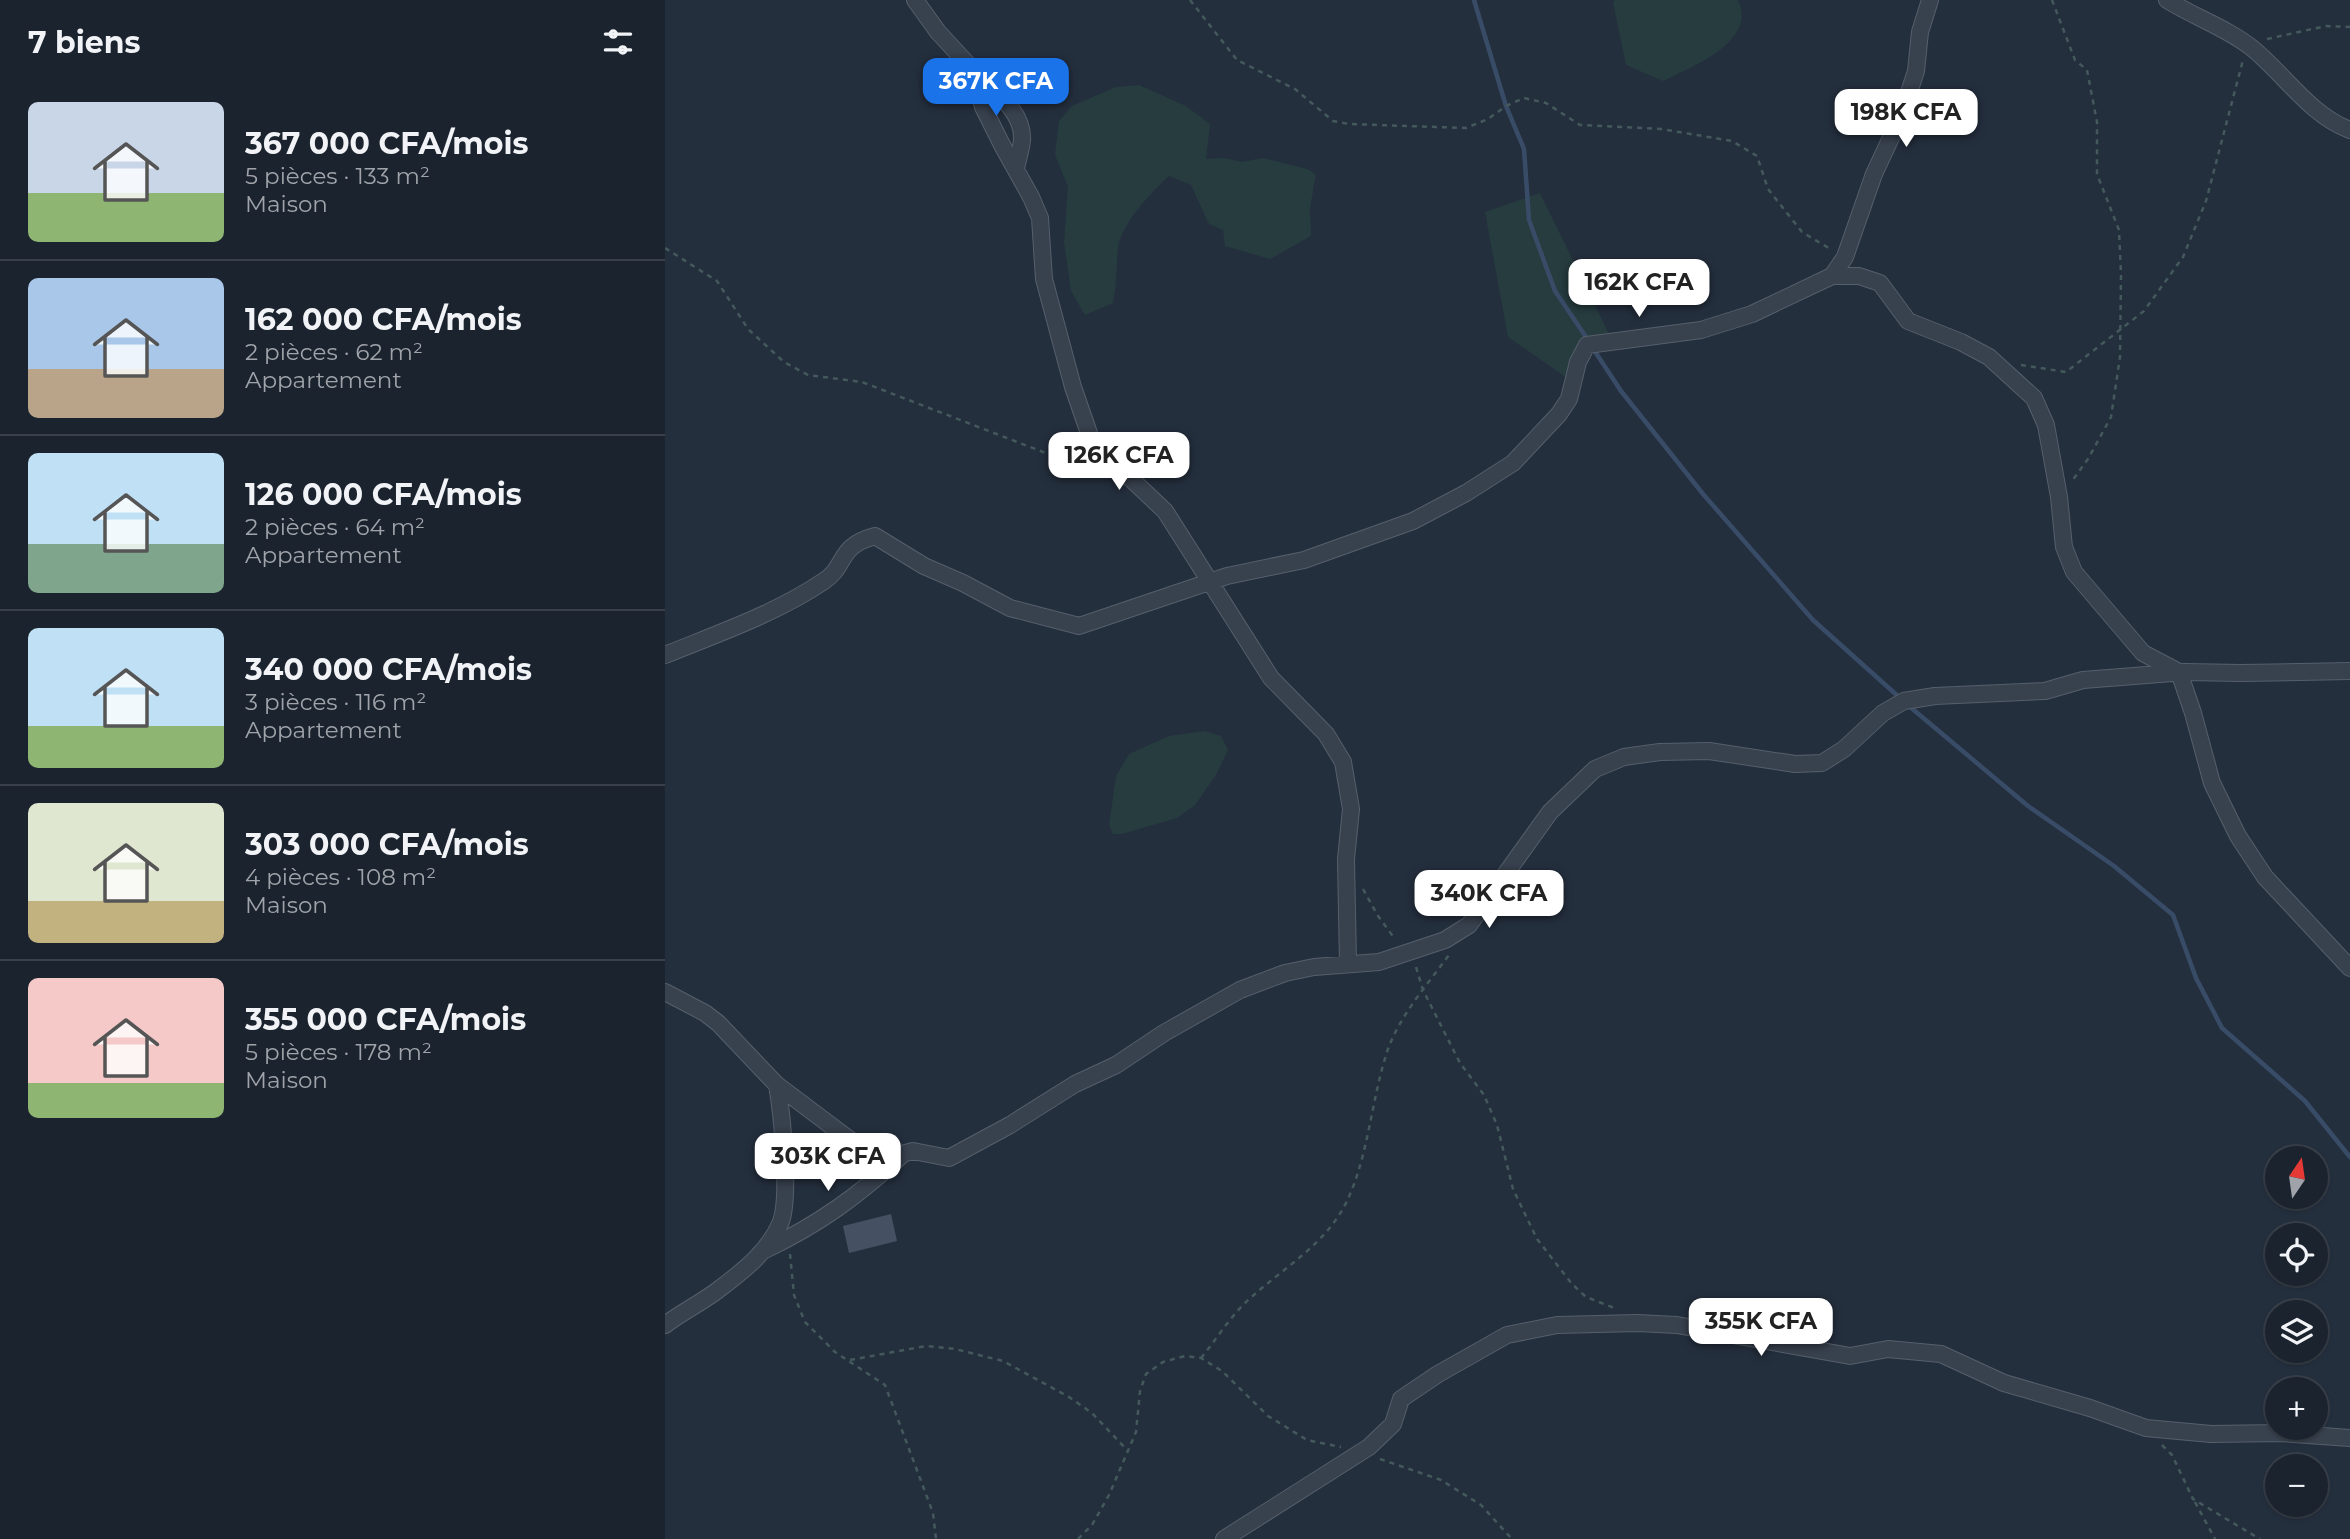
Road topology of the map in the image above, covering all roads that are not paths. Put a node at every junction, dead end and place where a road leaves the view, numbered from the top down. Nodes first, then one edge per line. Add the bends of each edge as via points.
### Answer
1 (915, 0) edge
2 (1930, 0) edge
3 (2167, 0) edge
4 (974, 71) junction
5 (2344, 128) edge
6 (2350, 145) edge
7 (1016, 168) junction
8 (1832, 276) junction
9 (1211, 582) junction
10 (665, 655) edge
11 (2350, 671) edge
12 (2179, 672) junction
13 (1348, 964) junction
14 (2350, 968) edge
15 (665, 992) edge
16 (777, 1085) junction
17 (906, 1152) junction
18 (762, 1251) junction
19 (665, 1325) edge
20 (2350, 1438) edge
21 (1224, 1539) edge

1 - 4 street
2 - 8 street via 1902,114 1874,174 1845,257
3 - 5 street via 2246,44 2322,115
4 - 7 street via 983,107
4 - 7 street via 1020,122 1023,138
5 - 6 street
7 - 9 street via 1039,218 1044,279 1092,442 1165,511
8 - 9 street via 1752,314 1701,330 1587,345 1569,399 1559,414 1513,463 1466,494 1413,520 1304,560
8 - 12 street via 1859,276 1880,283 1907,321 1989,357 2034,398 2046,425 2064,547 2074,572 2143,653
9 - 10 street via 1079,626 1010,608 923,566 875,536 849,547 827,579 780,608
9 - 13 street via 1272,678 1326,734 1343,762 1351,809 1346,859
11 - 12 street
12 - 13 street via 2083,680 2045,691 1904,701 1822,763 1795,764 1709,751 1624,757 1595,769 1550,812 1469,925 1445,940 1379,962
12 - 14 street via 2212,783 2238,836 2265,877
13 - 17 street via 1285,973 1240,990 949,1158
15 - 16 street via 718,1023
16 - 17 street via 874,1157
16 - 18 street via 784,1209 780,1225
17 - 18 street via 863,1191 806,1230
18 - 19 street via 716,1292
20 - 21 street via 2146,1428 2004,1383 1941,1354 1888,1349 1850,1356 1678,1325 1556,1325 1507,1335 1437,1374 1401,1399 1393,1424 1362,1452

